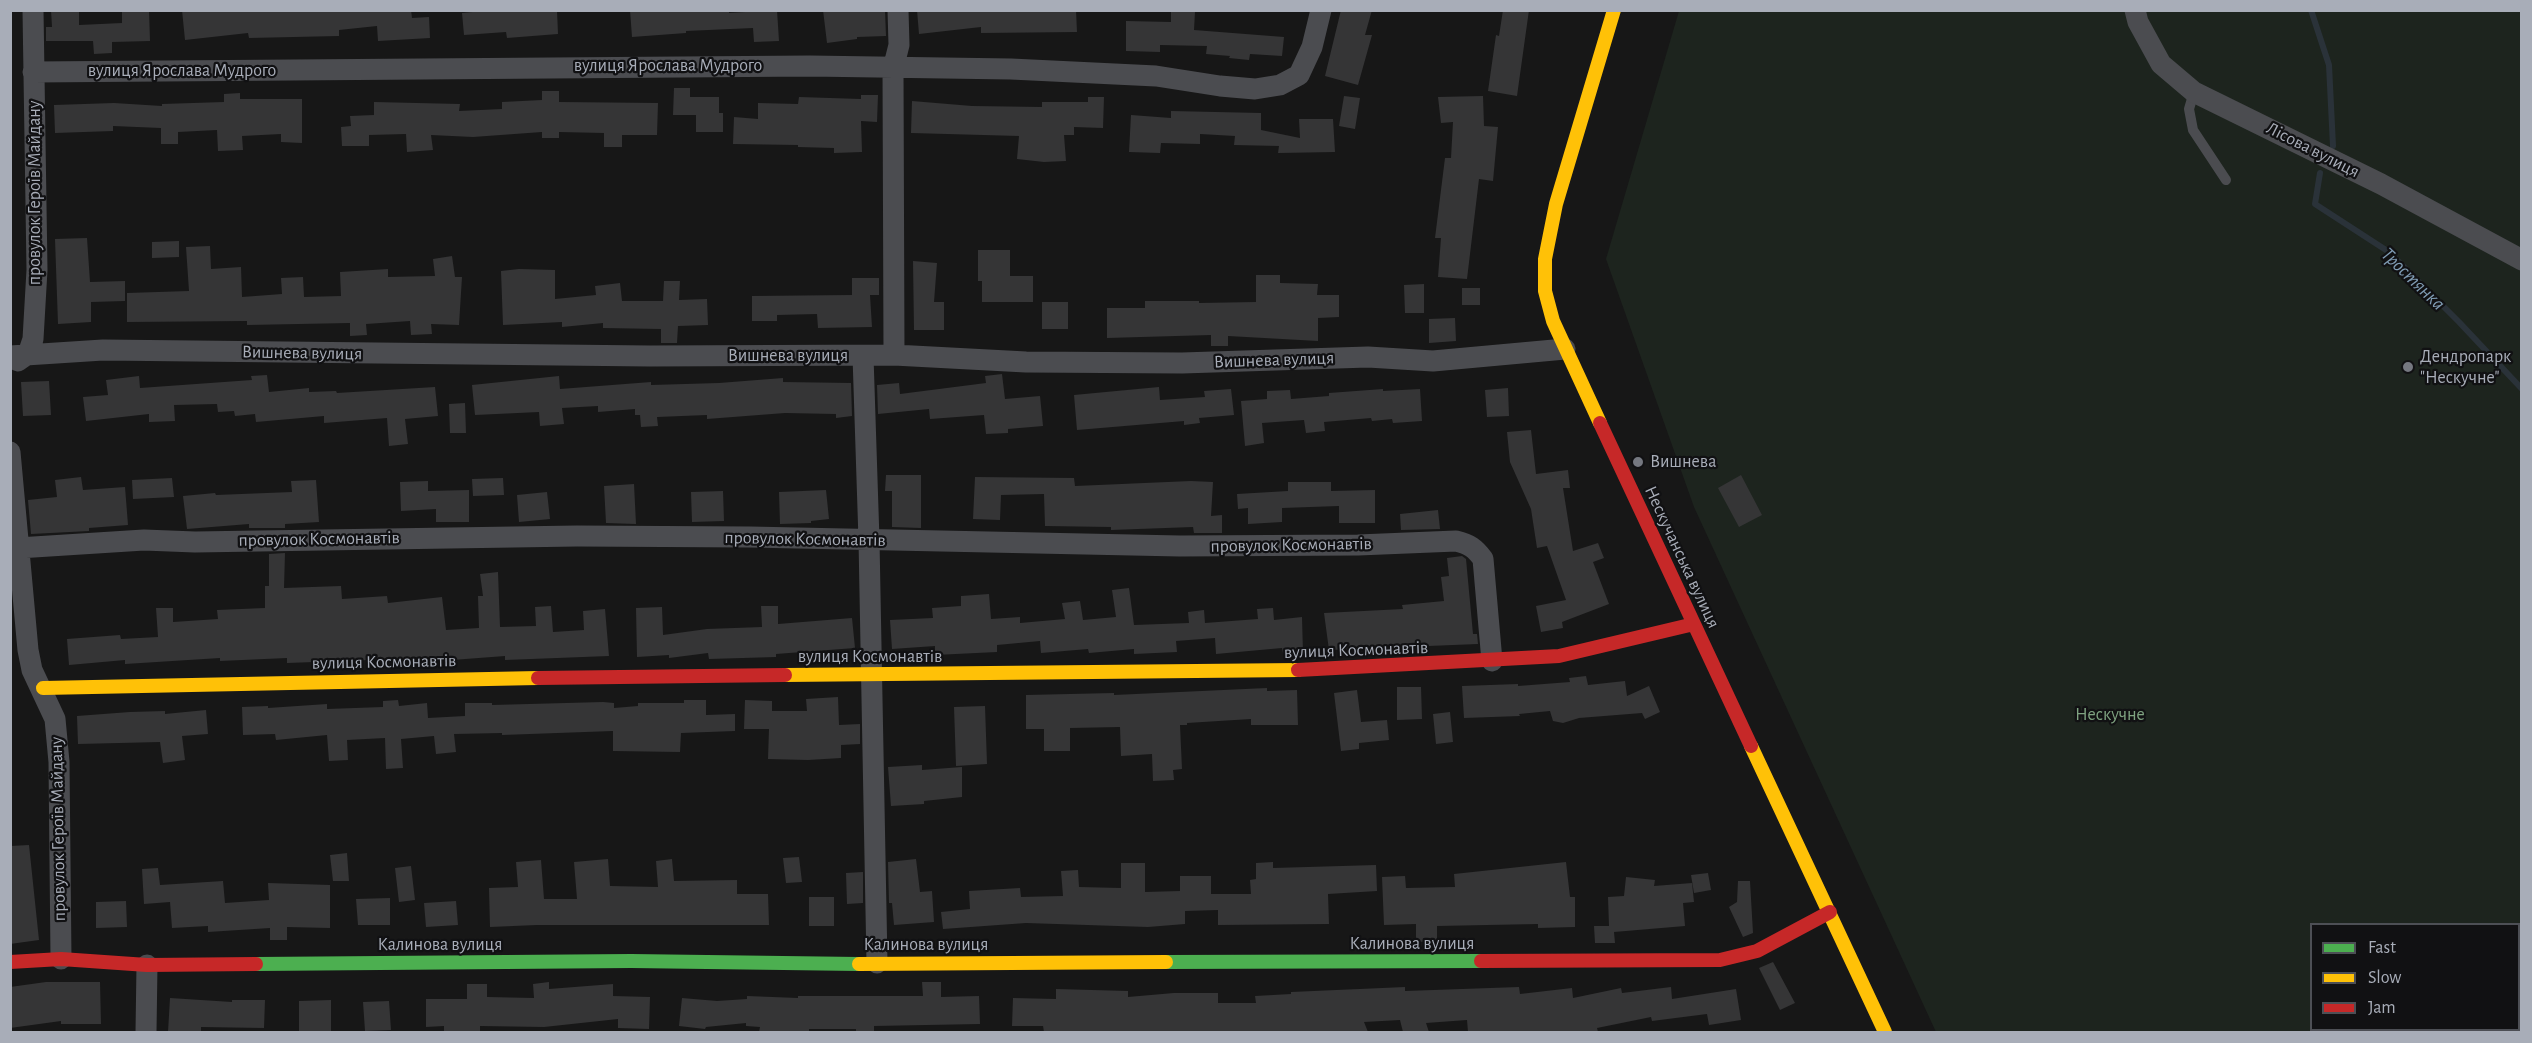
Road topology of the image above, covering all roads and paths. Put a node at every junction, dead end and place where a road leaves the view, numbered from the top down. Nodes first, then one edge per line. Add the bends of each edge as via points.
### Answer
1 (33, 10) edge
2 (898, 10) edge
3 (1321, 10) edge
4 (1614, 10) edge
5 (2135, 10) edge
6 (893, 69) junction
7 (33, 72) junction
8 (2194, 92) junction
9 (2226, 180) dead end
10 (2522, 260) edge
11 (1565, 349) junction
12 (20, 355) edge
13 (894, 355) junction
14 (863, 356) junction
15 (10, 366) edge
16 (10, 452) edge
17 (869, 540) junction
18 (18, 548) junction
19 (1694, 624) junction
20 (1492, 661) junction
21 (871, 674) junction
22 (43, 688) junction
23 (1830, 912) junction
24 (61, 960) junction
25 (10, 962) edge
26 (877, 963) junction
27 (147, 965) junction
28 (146, 1032) edge
29 (1885, 1032) edge

1 - 7 street, провулок Героїв Майдану
2 - 6 street via 899,45
3 - 6 street, вулиця Ярослава Мудрого via 1312,47 1299,75 1280,85 1220,86 1156,76 1011,69
4 - 11 street, Нескучанська вулиця via 1556,204 1545,259 1545,291
5 - 8 street, Лісова вулиця via 2161,64
6 - 7 street, вулиця Ярослава Мудрого via 725,65
6 - 13 street
7 - 12 street, провулок Героїв Майдану via 37,270 33,339
8 - 9 lane via 2189,109 2193,130
8 - 10 street, Лісова вулиця via 2381,184
11 - 13 street, Вишнева вулиця via 1433,361 1368,357 1182,363 1048,362
11 - 19 street, Нескучанська вулиця
12 - 14 street, Вишнева вулиця via 103,350
12 - 15 street
13 - 14 street, Вишнева вулиця
14 - 17 street
16 - 18 street, провулок Героїв Майдану
17 - 18 street, провулок Космонавтів via 577,536 144,540
17 - 20 street, провулок Космонавтів via 1180,546 1467,543 1483,559
17 - 21 street
18 - 22 street, провулок Героїв Майдану via 28,650 32,670
19 - 20 street, вулиця Космонавтів via 1559,656
19 - 23 street, Нескучанська вулиця
20 - 21 street, вулиця Космонавтів via 1322,670
21 - 22 street, вулиця Космонавтів
21 - 26 street
22 - 24 street, провулок Героїв Майдану via 55,719 59,762
23 - 26 street, Калинова вулиця via 1757,951 1720,960
23 - 29 street, Нескучанська вулиця
24 - 25 street, Калинова вулиця
24 - 27 street, Калинова вулиця
26 - 27 street, Калинова вулиця
27 - 28 street

